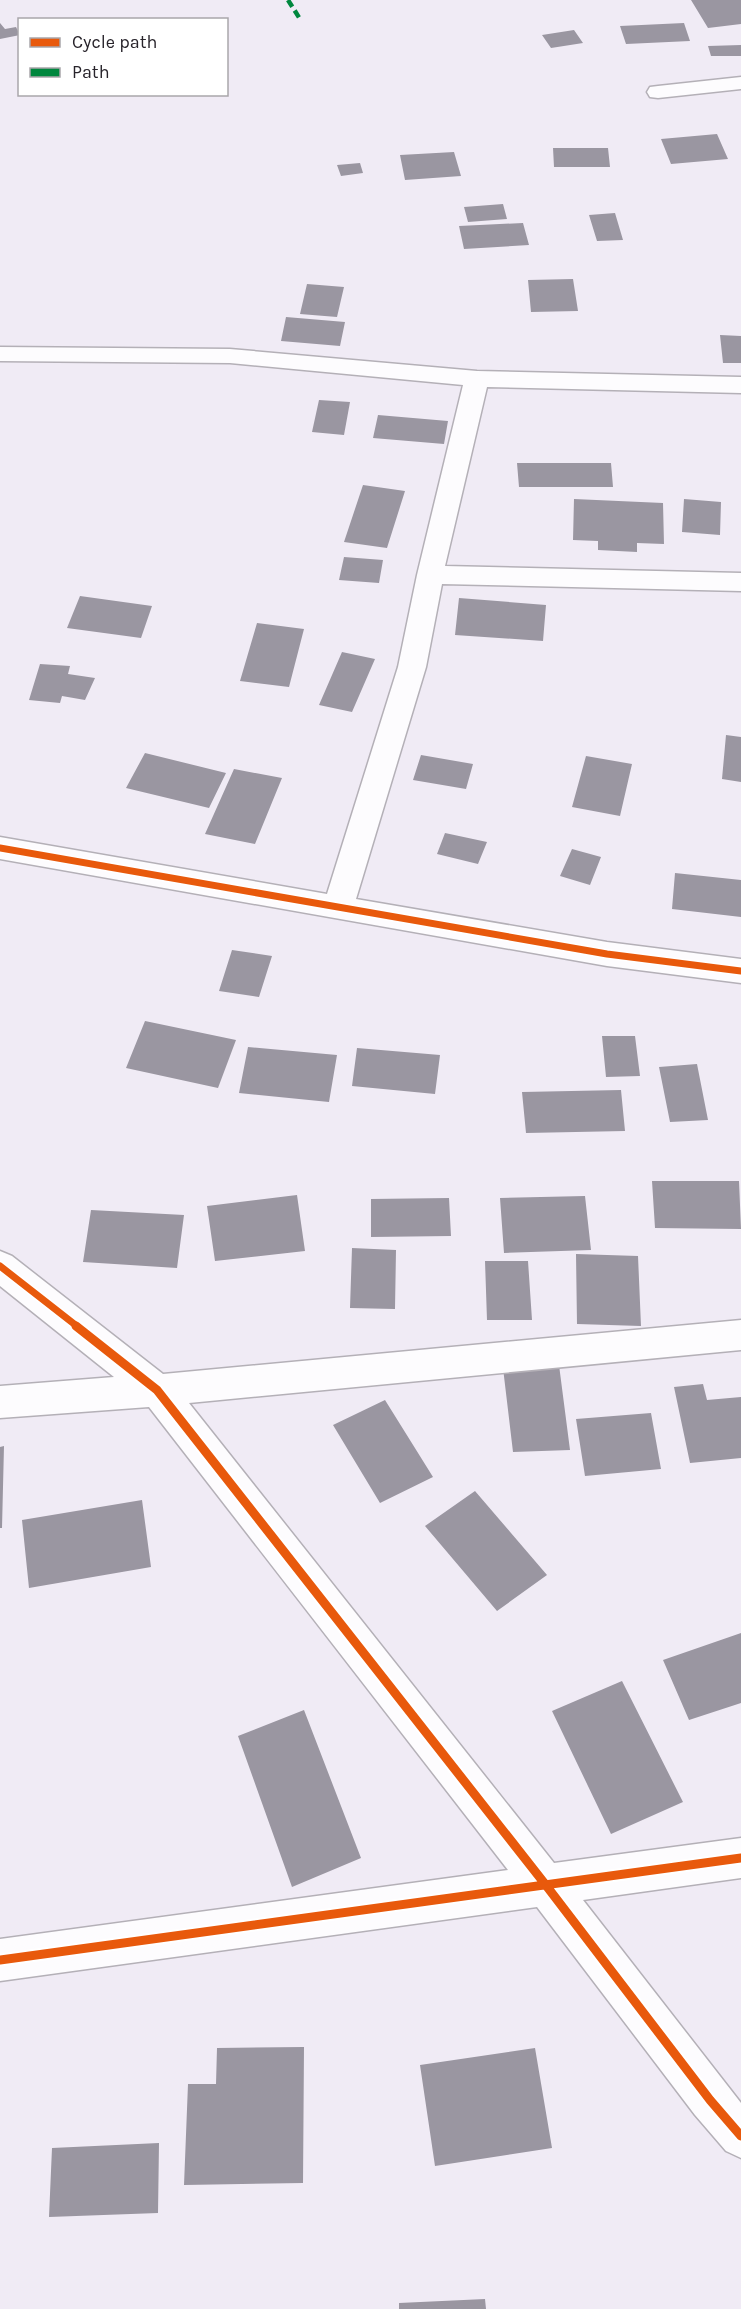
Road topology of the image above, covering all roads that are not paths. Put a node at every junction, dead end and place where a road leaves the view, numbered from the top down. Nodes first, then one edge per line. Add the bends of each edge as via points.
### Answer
1 (741, 83) edge
2 (658, 92) dead end
3 (0, 354) edge
4 (477, 379) junction
5 (741, 385) edge
6 (430, 575) junction
7 (741, 582) edge
8 (0, 848) edge
9 (338, 907) junction
10 (741, 971) edge
11 (0, 1266) edge
12 (741, 1335) edge
13 (157, 1390) junction
14 (0, 1402) edge
15 (741, 1858) edge
16 (545, 1884) junction
17 (0, 1960) edge
18 (741, 2136) edge

1 - 2 street
3 - 4 street via 230,356
4 - 5 street
4 - 6 street
6 - 7 street
6 - 9 street via 412,667
8 - 9 street
9 - 10 street via 607,954
11 - 13 street
12 - 13 street
13 - 14 street
13 - 16 street
15 - 16 street
16 - 17 street
16 - 18 street

